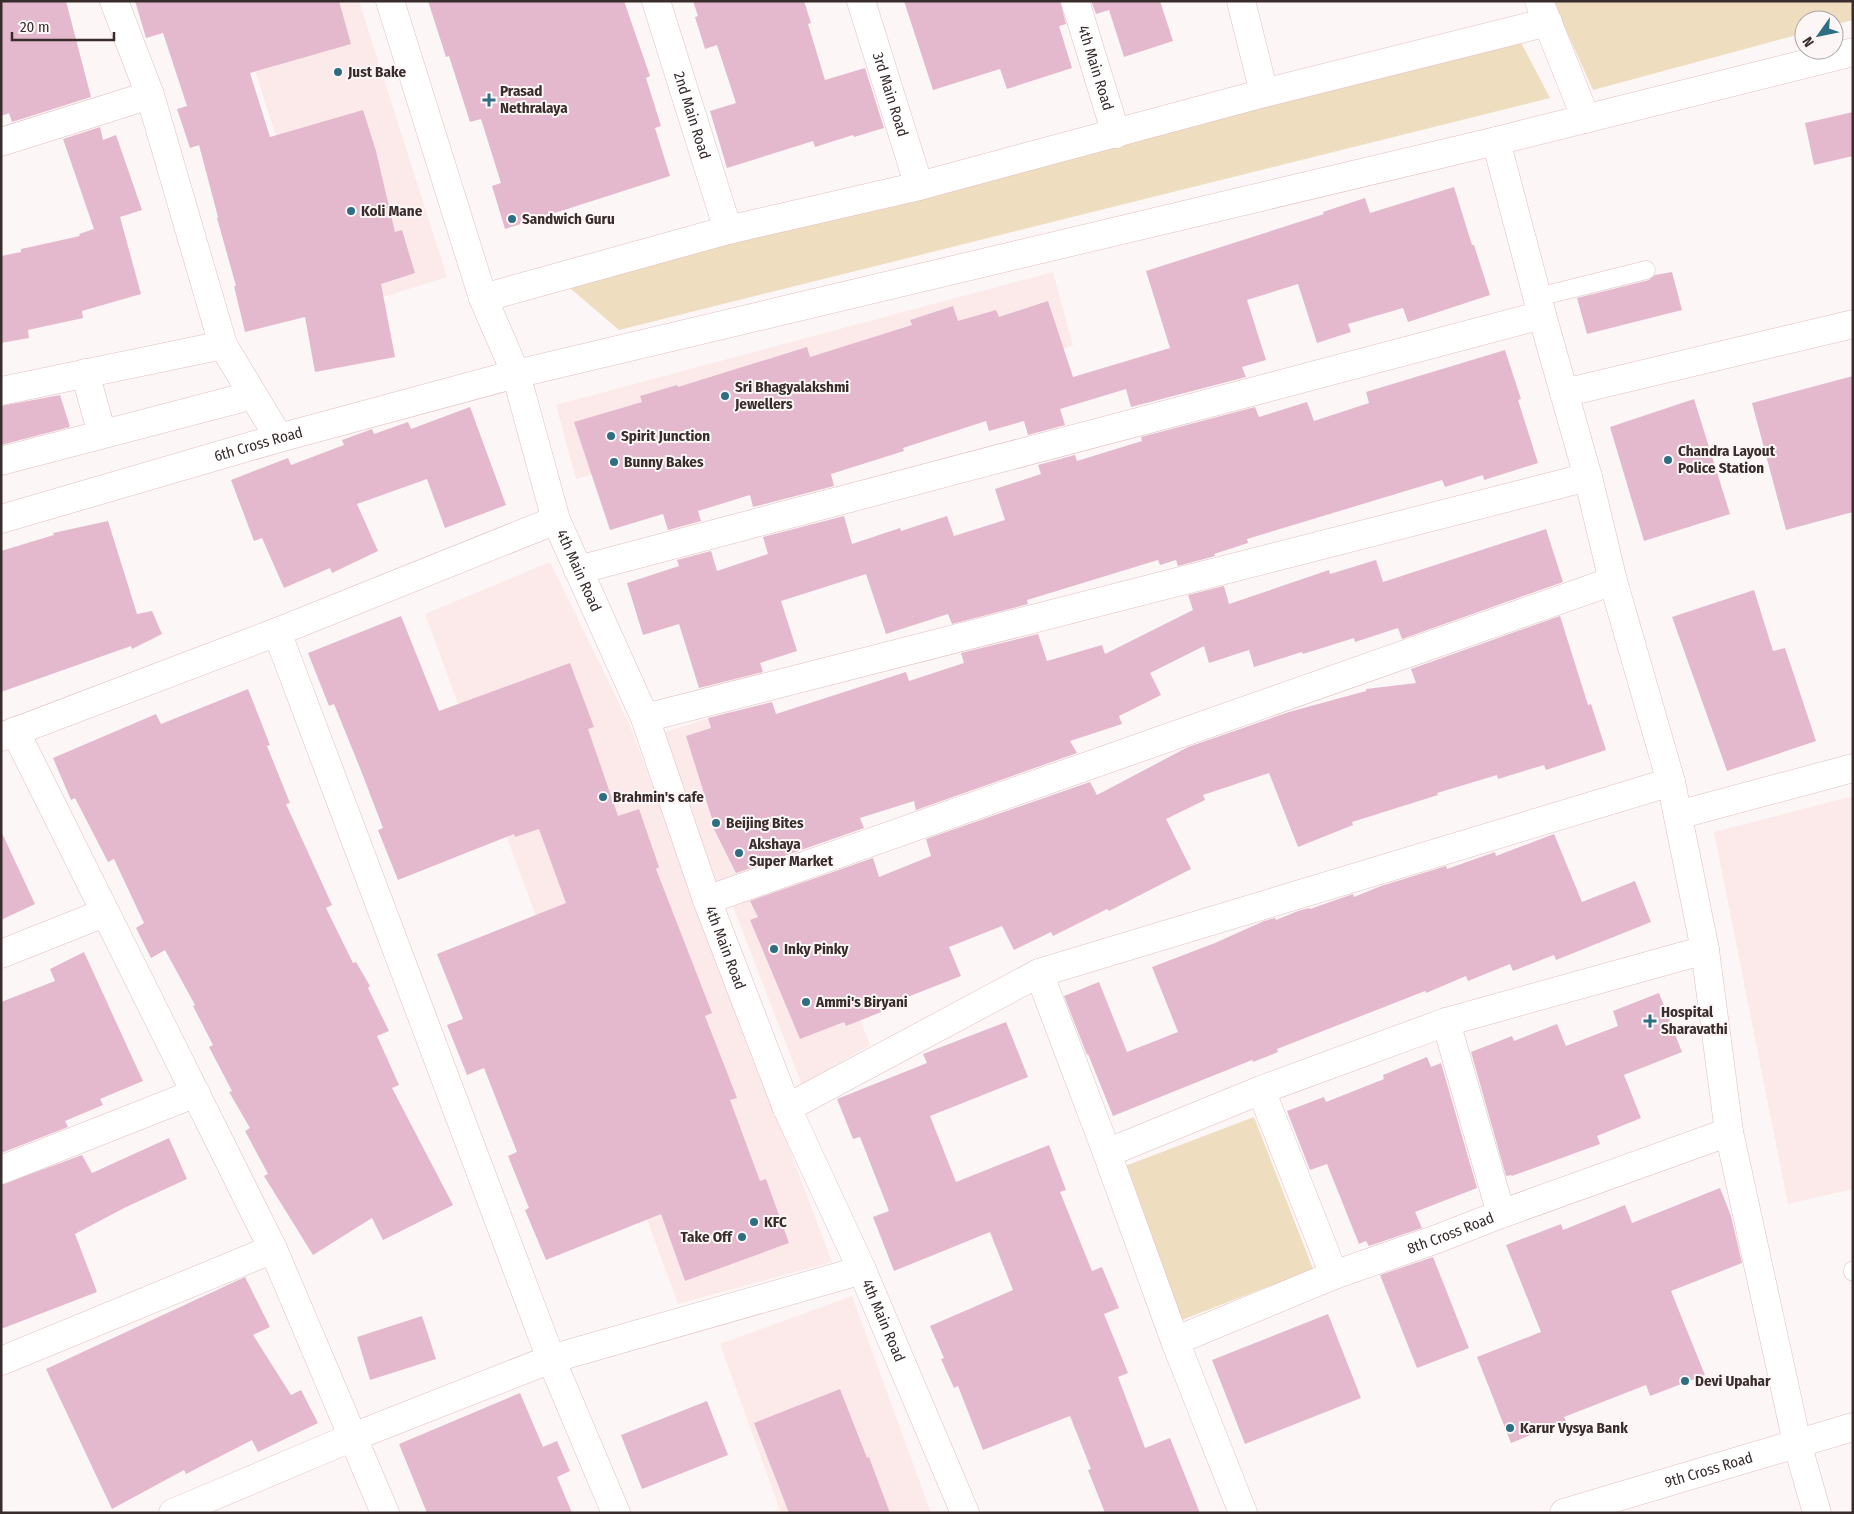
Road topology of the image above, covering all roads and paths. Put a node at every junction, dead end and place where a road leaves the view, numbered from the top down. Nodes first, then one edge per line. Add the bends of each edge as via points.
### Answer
1 (114, 1) edge
2 (390, 1) edge
3 (656, 1) edge
4 (861, 1) edge
5 (1076, 1) edge
6 (1241, 1) edge
7 (1543, 12) edge
8 (1853, 52) edge
9 (1264, 93) junction
10 (150, 95) junction
11 (1586, 119) junction
12 (1116, 134) junction
13 (1496, 141) junction
14 (1, 142) edge
15 (919, 186) junction
16 (728, 230) junction
17 (1646, 270) dead end
18 (483, 298) junction
19 (1540, 306) junction
20 (1853, 324) edge
21 (223, 344) junction
22 (85, 373) junction
23 (516, 374) junction
24 (1, 391) edge
25 (1564, 393) junction
26 (253, 395) junction
27 (102, 434) junction
28 (279, 438) junction
29 (1, 461) edge
30 (1588, 477) junction
31 (1, 519) edge
32 (556, 520) junction
33 (578, 570) junction
34 (1613, 581) junction
35 (277, 632) junction
36 (645, 718) junction
37 (8, 734) edge
38 (1853, 768) edge
39 (1671, 782) junction
40 (1678, 815) junction
41 (707, 900) junction
42 (104, 912) junction
43 (1705, 950) junction
44 (1, 954) edge
45 (1039, 973) junction
46 (1446, 1022) junction
47 (1261, 1090) junction
48 (196, 1093) junction
49 (788, 1108) junction
50 (1729, 1132) junction
51 (1107, 1153) junction
52 (1, 1170) edge
53 (1501, 1214) junction
54 (273, 1249) junction
55 (862, 1270) junction
56 (1334, 1275) junction
57 (1175, 1341) junction
58 (551, 1360) junction
59 (1, 1361) edge
60 (1853, 1427) edge
61 (353, 1437) junction
62 (1797, 1443) junction
63 (173, 1513) edge
64 (385, 1513) edge
65 (616, 1513) edge
66 (965, 1513) edge
67 (1243, 1513) edge
68 (1564, 1513) edge
69 (1817, 1513) edge

1 - 10 street
2 - 18 street, 4th Main Road
3 - 16 street, 2nd Main Road
4 - 15 street, 3rd Main Road
5 - 12 street, 4th Main Road
6 - 9 street
7 - 9 street
7 - 11 street
8 - 11 street, 6th Cross Road
9 - 12 street
10 - 14 street
10 - 21 street
11 - 13 street, 6th Cross Road
12 - 15 street
13 - 19 street
13 - 23 street, 6th Cross Road
15 - 16 street
16 - 18 street
17 - 19 lane
18 - 23 street, 4th Main Road
19 - 25 street
19 - 33 street
20 - 25 street
21 - 22 street
21 - 26 street
22 - 24 street
22 - 27 street
23 - 28 street, 6th Cross Road
23 - 32 street, 4th Main Road
25 - 30 street
26 - 27 street
26 - 28 street
27 - 29 street
28 - 31 street, 6th Cross Road
30 - 34 street
30 - 36 street
32 - 33 street, 4th Main Road
32 - 35 street
33 - 36 street, 4th Main Road
34 - 39 street
34 - 41 street
35 - 37 street
35 - 58 street
36 - 41 street, 4th Main Road
37 - 42 street
38 - 40 street
39 - 40 street
39 - 45 street
40 - 43 street
41 - 49 street, 4th Main Road
42 - 44 street
42 - 48 street
43 - 46 street
43 - 50 street
45 - 49 street
45 - 51 street
46 - 47 street
46 - 53 street
47 - 51 street
47 - 56 street
48 - 52 street
48 - 54 street
49 - 55 street, 4th Main Road
50 - 53 street, 8th Cross Road
50 - 62 street
51 - 57 street
53 - 56 street, 8th Cross Road
54 - 59 street
54 - 61 street
55 - 58 street
55 - 66 street, 4th Main Road
56 - 57 street, 8th Cross Road
57 - 67 street
58 - 61 street
58 - 65 street
60 - 62 street, 9th Cross Road
61 - 63 street
61 - 64 street
62 - 68 street, 9th Cross Road
62 - 69 street

